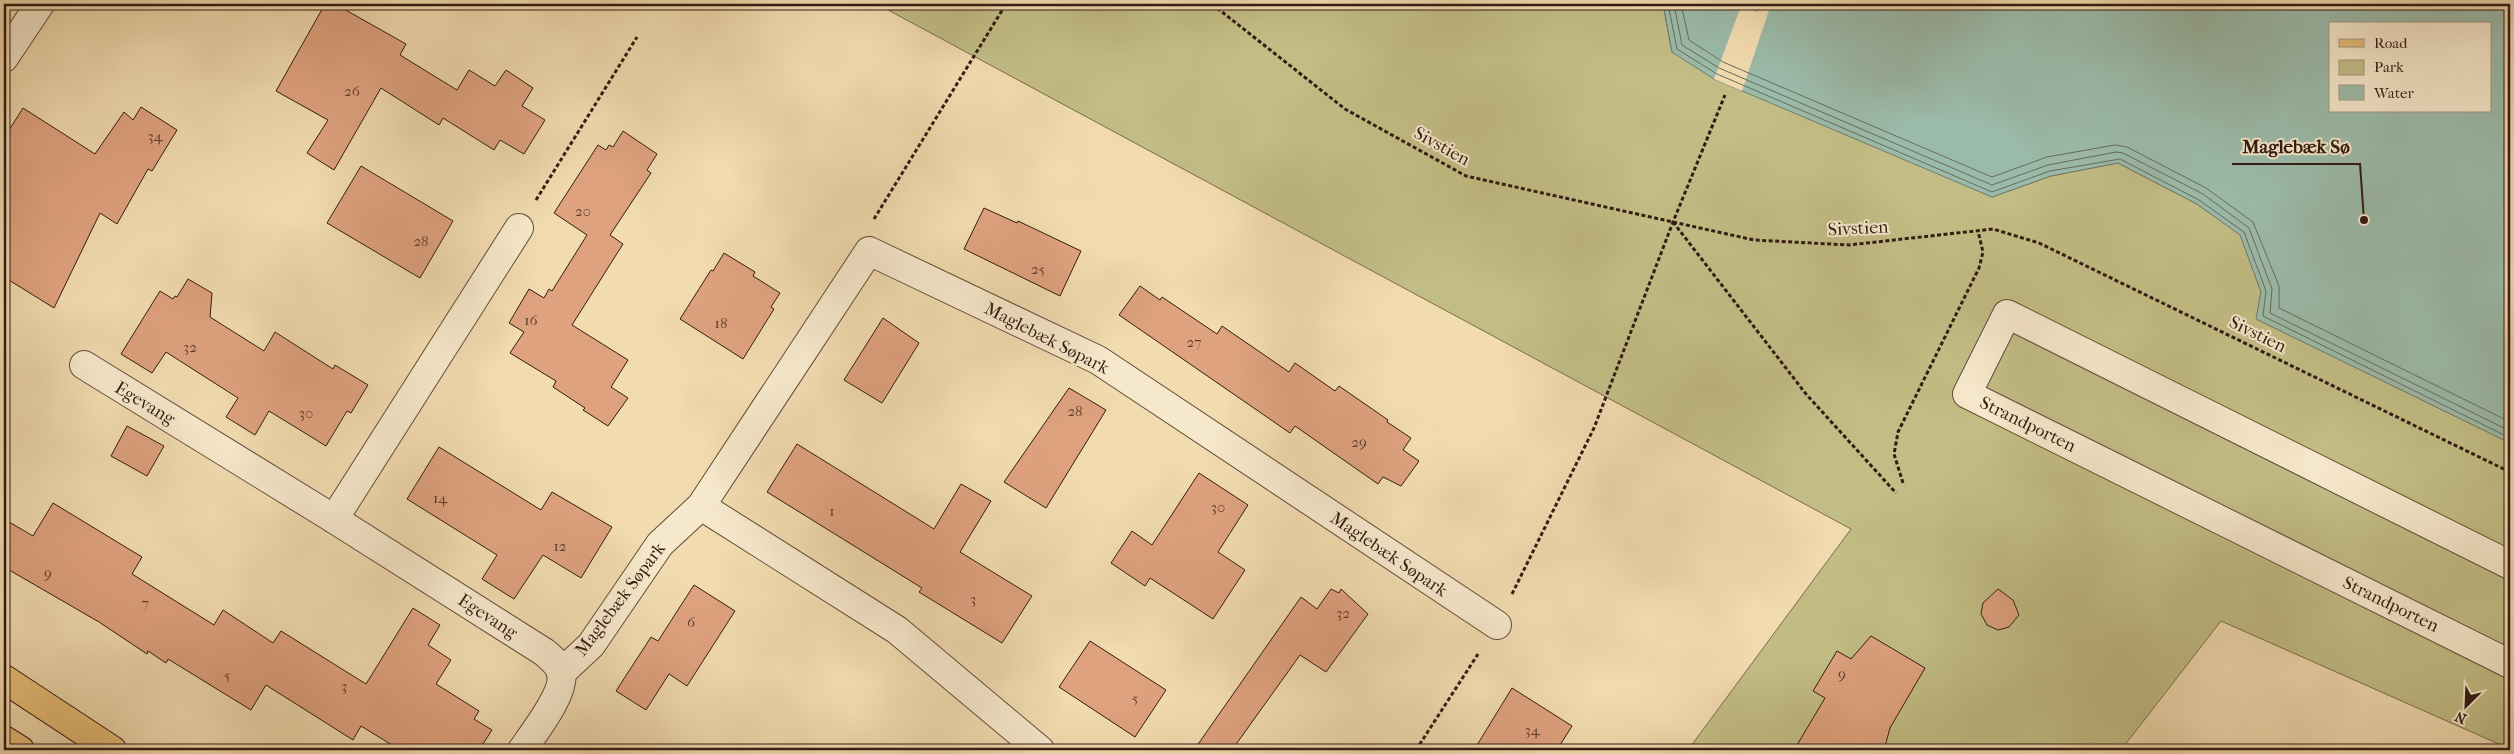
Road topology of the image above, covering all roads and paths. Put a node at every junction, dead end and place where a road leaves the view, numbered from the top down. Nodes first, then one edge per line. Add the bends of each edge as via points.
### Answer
1 (40, 4) edge
2 (1006, 4) edge
3 (1212, 4) edge
4 (637, 37) dead end
5 (4, 58) edge
6 (1725, 95) dead end
7 (1673, 222) junction
8 (519, 228) joint
9 (1978, 230) junction
10 (869, 251) junction
11 (84, 366) dead end
12 (2510, 472) edge
13 (1903, 483) dead end
14 (1896, 494) dead end
15 (701, 506) junction
16 (334, 519) junction
17 (2510, 565) edge
18 (1496, 625) junction
19 (2510, 664) edge
20 (561, 673) junction
21 (4, 679) edge
22 (4, 740) edge
23 (20, 750) edge
24 (112, 750) edge
25 (522, 750) edge
26 (1040, 750) edge
27 (1416, 750) edge

1 - 5 street
2 - 10 path via 870,225
3 - 7 path, Sivstien via 1345,109 1466,176
4 - 8 path
6 - 7 path
7 - 9 path, Sivstien via 1754,240 1849,245
7 - 14 path via 1806,394
7 - 18 path via 1594,428
8 - 16 street
9 - 12 path, Sivstien via 1993,229 2039,243
9 - 13 path via 1983,252 1979,268 1898,432 1894,454
10 - 15 street, Maglebæk Søpark
10 - 18 street, Maglebæk Søpark via 1098,360
11 - 16 street, Egevang
15 - 20 street, Maglebæk Søpark via 660,544 591,645
15 - 26 street via 897,630
16 - 20 street, Egevang via 544,652
17 - 19 street, Strandporten via 2007,314 1967,394
18 - 27 path
20 - 25 street via 555,699
21 - 24 main road
22 - 23 main road

